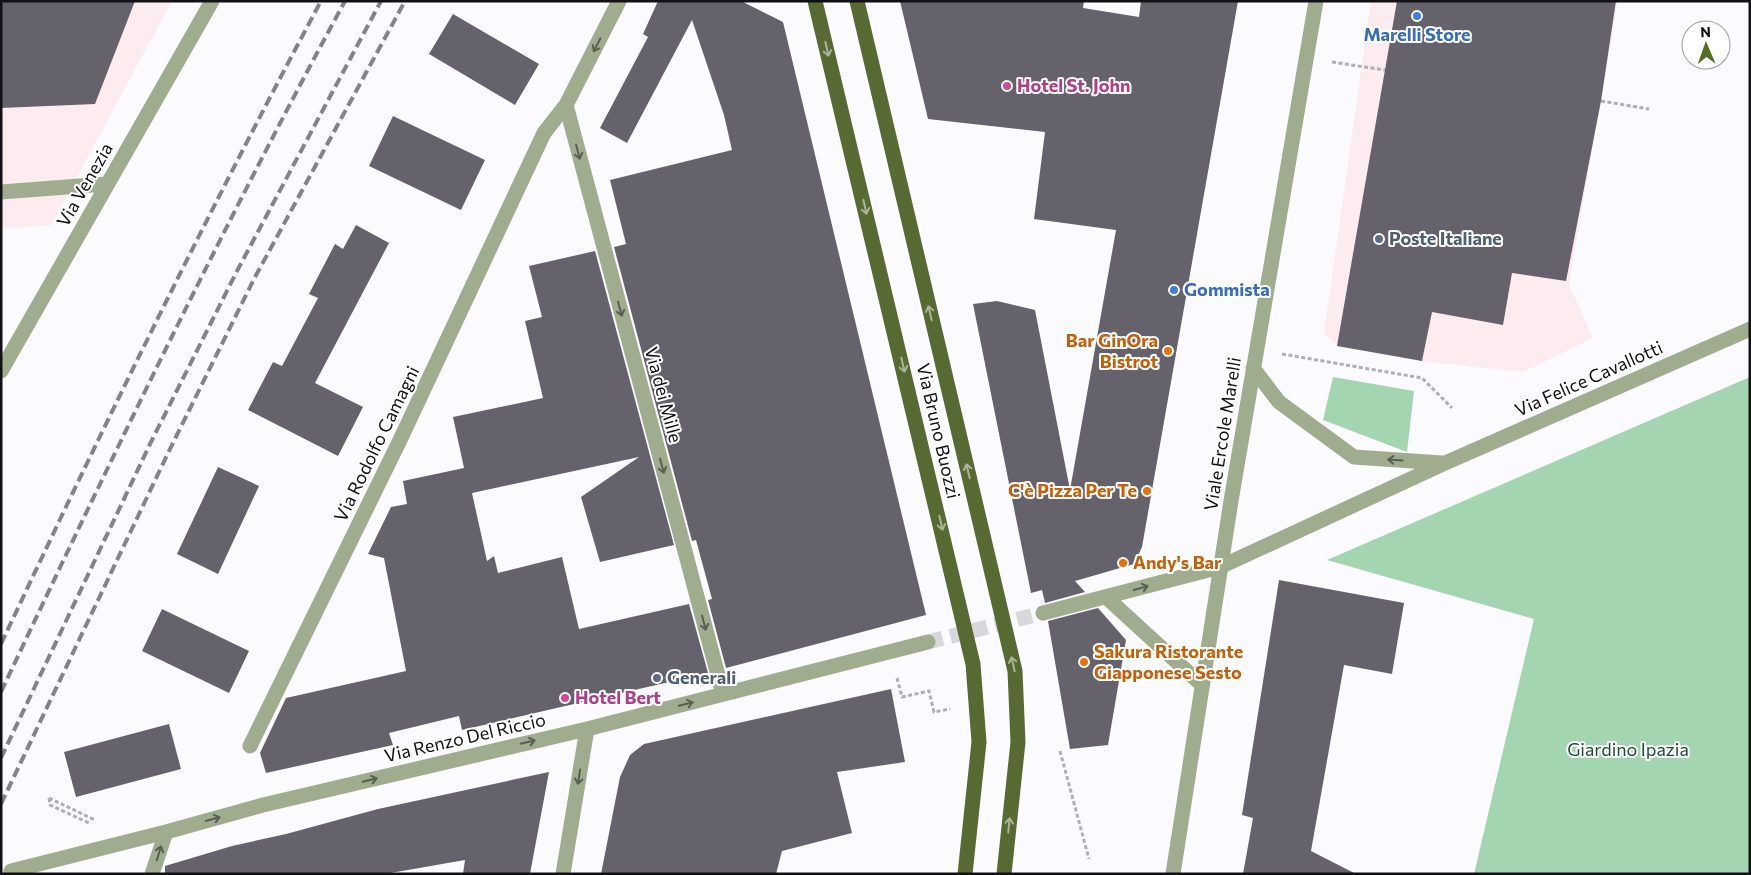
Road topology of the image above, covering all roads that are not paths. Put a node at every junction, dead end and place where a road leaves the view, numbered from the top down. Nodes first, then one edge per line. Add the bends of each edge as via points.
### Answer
1 (211, 1) edge
2 (619, 1) edge
3 (815, 1) edge
4 (857, 1) edge
5 (1316, 1) edge
6 (566, 105) junction
7 (106, 184) junction
8 (1, 192) edge
9 (1750, 329) edge
10 (1253, 368) junction
11 (1, 371) edge
12 (1443, 464) junction
13 (1220, 567) junction
14 (1106, 597) junction
15 (1043, 613) tunnel mouth
16 (928, 642) tunnel mouth
17 (1202, 686) junction
18 (723, 694) junction
19 (587, 729) junction
20 (250, 746) dead end
21 (166, 832) junction
22 (11, 871) dead end
23 (152, 874) edge
24 (564, 874) edge
25 (965, 874) edge
26 (1004, 874) edge
27 (1173, 874) edge

1 - 7 street, Via Venezia
2 -> 6 street, Via Rodolfo Camagni
3 -> 25 main road, Via Bruno Buozzi via 974,664 979,742
26 -> 4 main road, Via Bruno Buozzi via 1018,742 1015,672
5 - 10 street, Viale Ercole Marelli
6 -> 18 street, Via dei Mille
6 - 20 street, Via Rodolfo Camagni via 544,133 401,438
7 - 8 street
7 - 11 street, Via Venezia
9 - 12 street, Via Felice Cavallotti
12 -> 10 street, Via Felice Cavallotti via 1354,457 1279,402
10 - 13 street, Viale Ercole Marelli
12 - 13 street, Via Felice Cavallotti
14 -> 13 street
13 - 17 street, Viale Ercole Marelli
14 - 15 street
14 - 17 street
16 - 18 street, Via Renzo Del Riccio
17 - 27 street, Viale Ercole Marelli
19 -> 18 street, Via Renzo Del Riccio
21 -> 19 street, Via Renzo Del Riccio via 263,805
19 -> 24 street
21 - 22 street, Via Renzo Del Riccio
23 -> 21 street

